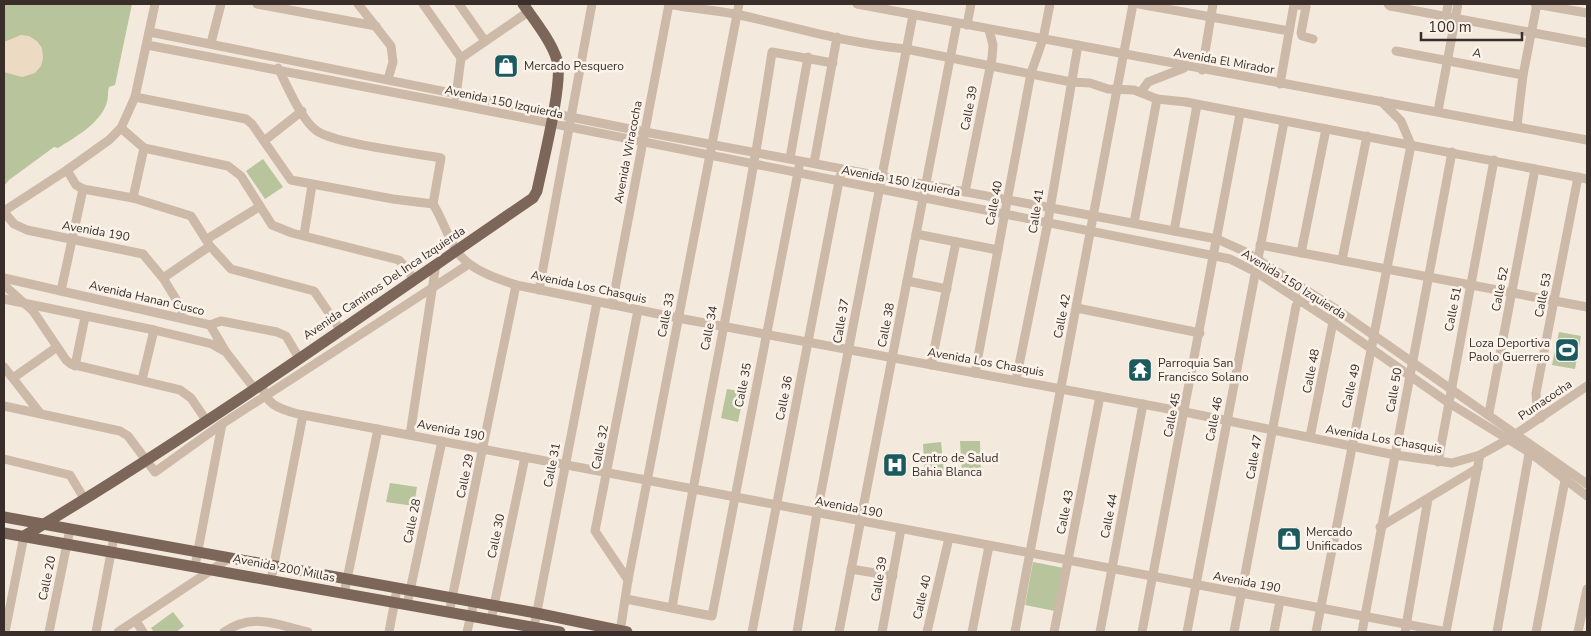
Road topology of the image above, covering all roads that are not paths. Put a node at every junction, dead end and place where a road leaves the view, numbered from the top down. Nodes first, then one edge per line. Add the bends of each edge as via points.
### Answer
1 (155, 4) edge
2 (220, 4) edge
3 (257, 4) edge
4 (358, 4) edge
5 (423, 4) edge
6 (458, 4) edge
7 (592, 4) edge
8 (669, 4) edge
9 (739, 4) edge
10 (857, 4) edge
11 (971, 4) edge
12 (1050, 4) edge
13 (1133, 4) edge
14 (1140, 4) edge
15 (1213, 4) edge
16 (1294, 4) edge
17 (1388, 4) edge
18 (1448, 4) edge
19 (1458, 4) edge
20 (1536, 4) edge
21 (526, 6) edge
22 (893, 7) edge
23 (913, 14) junction
24 (1587, 14) edge
25 (737, 15) junction
26 (1211, 17) junction
27 (1450, 18) junction
28 (956, 23) junction
29 (967, 25) junction
30 (376, 26) junction
31 (989, 30) junction
32 (1289, 31) junction
33 (150, 32) junction
34 (1531, 33) junction
35 (837, 37) junction
36 (1043, 39) junction
37 (1313, 39) dead end
38 (486, 41) junction
39 (211, 43) junction
40 (1587, 43) edge
41 (147, 45) junction
42 (1078, 46) junction
43 (906, 49) junction
44 (1396, 50) dead end
45 (1122, 55) junction
46 (272, 57) junction
47 (808, 57) junction
48 (950, 57) junction
49 (461, 58) junction
50 (1448, 60) junction
51 (833, 63) junction
52 (990, 66) junction
53 (1187, 67) junction
54 (1202, 70) junction
55 (280, 71) junction
56 (1031, 73) junction
57 (1523, 75) junction
58 (388, 79) junction
59 (1071, 82) junction
60 (1280, 84) junction
61 (1116, 89) junction
62 (457, 92) junction
63 (1141, 92) junction
64 (136, 97) junction
65 (1157, 99) junction
66 (1381, 100) junction
67 (454, 104) junction
68 (1196, 105) junction
69 (1438, 111) junction
70 (302, 112) junction
71 (1240, 114) junction
72 (572, 117) junction
73 (552, 119) junction
74 (1284, 122) junction
75 (1516, 126) junction
76 (121, 128) junction
77 (570, 128) junction
78 (1326, 129) junction
79 (645, 132) junction
80 (1368, 136) junction
81 (264, 140) junction
82 (1587, 140) edge
83 (643, 142) junction
84 (712, 143) junction
85 (1411, 145) junction
86 (144, 148) junction
87 (757, 152) junction
88 (1452, 152) junction
89 (710, 155) junction
90 (790, 158) junction
91 (800, 160) junction
92 (1494, 160) junction
93 (814, 163) junction
94 (755, 164) junction
95 (842, 168) junction
96 (1535, 169) junction
97 (67, 170) junction
98 (798, 172) junction
99 (881, 176) junction
100 (1578, 177) junction
101 (1587, 179) edge
102 (839, 181) junction
103 (312, 184) junction
104 (926, 184) junction
105 (83, 189) junction
106 (878, 189) junction
107 (965, 192) junction
108 (133, 198) junction
109 (923, 198) junction
110 (1007, 200) junction
111 (434, 204) junction
112 (260, 207) junction
113 (1049, 207) junction
114 (4, 212) edge
115 (1004, 214) junction
116 (1092, 215) junction
117 (1047, 222) junction
118 (1134, 223) junction
119 (1090, 229) junction
120 (1174, 231) junction
121 (916, 234) junction
122 (304, 235) junction
123 (1217, 239) junction
124 (71, 240) junction
125 (208, 242) junction
126 (956, 242) junction
127 (1260, 245) junction
128 (456, 250) junction
129 (998, 250) junction
130 (1301, 253) junction
131 (1214, 254) junction
132 (1258, 259) junction
133 (1342, 260) junction
134 (436, 264) junction
135 (469, 264) junction
136 (1387, 269) junction
137 (1256, 272) junction
138 (1428, 277) junction
139 (4, 278) edge
140 (163, 278) junction
141 (413, 279) junction
142 (907, 281) junction
143 (4, 285) edge
144 (516, 285) junction
145 (1470, 285) junction
146 (433, 286) junction
147 (947, 289) junction
148 (539, 290) junction
149 (1307, 290) junction
150 (61, 291) junction
151 (1512, 293) junction
152 (4, 299) edge
153 (1300, 301) junction
154 (597, 302) junction
155 (1554, 302) junction
156 (27, 305) junction
157 (612, 305) junction
158 (1587, 307) edge
159 (1077, 308) junction
160 (1336, 309) junction
161 (638, 310) junction
162 (85, 317) junction
163 (182, 318) junction
164 (678, 318) junction
165 (1333, 322) junction
166 (210, 326) junction
167 (722, 326) junction
168 (154, 330) junction
169 (340, 330) junction
170 (1200, 333) junction
171 (765, 334) junction
172 (1375, 338) junction
173 (808, 342) junction
174 (57, 347) junction
175 (849, 350) junction
176 (1372, 350) junction
177 (226, 352) junction
178 (300, 358) junction
179 (892, 358) junction
180 (1412, 361) junction
181 (931, 365) junction
182 (75, 366) junction
183 (4, 367) edge
184 (975, 373) junction
185 (1409, 376) junction
186 (13, 378) junction
187 (142, 380) junction
188 (1016, 380) junction
189 (258, 385) junction
190 (1587, 386) edge
191 (1451, 388) junction
192 (1061, 389) junction
193 (1100, 396) junction
194 (265, 397) junction
195 (1449, 403) junction
196 (1143, 404) junction
197 (4, 406) edge
198 (1185, 412) junction
199 (40, 413) junction
200 (1489, 413) junction
201 (304, 414) junction
202 (1541, 418) junction
203 (206, 420) junction
204 (1226, 422) junction
205 (222, 424) junction
206 (378, 429) junction
207 (1271, 430) junction
208 (410, 435) junction
209 (1516, 435) junction
210 (1310, 437) junction
211 (1507, 440) junction
212 (442, 441) junction
213 (1350, 446) junction
214 (483, 449) junction
215 (1530, 449) junction
216 (1395, 455) junction
217 (1480, 455) junction
218 (525, 457) junction
219 (4, 459) edge
220 (146, 460) junction
221 (1438, 462) junction
222 (565, 465) junction
223 (1478, 468) junction
224 (1567, 470) junction
225 (608, 473) junction
226 (647, 480) junction
227 (1565, 480) junction
228 (1587, 484) edge
229 (692, 489) junction
230 (1587, 496) edge
231 (734, 497) junction
232 (1428, 499) junction
233 (85, 500) junction
234 (776, 505) junction
235 (817, 513) junction
236 (4, 517) edge
237 (861, 522) junction
238 (44, 524) junction
239 (1380, 527) junction
240 (70, 529) junction
241 (901, 529) junction
242 (4, 533) edge
243 (24, 536) junction
244 (114, 537) junction
245 (949, 538) junction
246 (67, 544) junction
247 (989, 546) junction
248 (112, 552) junction
249 (197, 554) junction
250 (1029, 554) junction
251 (228, 559) junction
252 (1068, 561) junction
253 (195, 566) junction
254 (273, 567) junction
255 (214, 569) junction
256 (852, 569) junction
257 (1112, 569) junction
258 (892, 576) junction
259 (1154, 577) junction
260 (271, 580) junction
261 (347, 580) junction
262 (628, 580) junction
263 (1196, 585) junction
264 (397, 589) junction
265 (1587, 589) edge
266 (410, 591) junction
267 (344, 594) junction
268 (1242, 594) junction
269 (452, 598) junction
270 (626, 598) junction
271 (1280, 601) junction
272 (474, 602) junction
273 (395, 603) junction
274 (407, 606) junction
275 (494, 606) junction
276 (672, 608) junction
277 (1320, 609) junction
278 (449, 613) junction
279 (536, 613) junction
280 (470, 616) junction
281 (1364, 617) junction
282 (491, 620) junction
283 (136, 621) junction
284 (1406, 628) edge
285 (533, 630) edge
286 (6, 632) edge
287 (49, 632) edge
288 (96, 632) edge
289 (118, 632) edge
290 (143, 632) edge
291 (224, 632) edge
292 (308, 632) edge
293 (389, 632) edge
294 (467, 632) edge
295 (560, 632) edge
296 (623, 632) edge
297 (752, 632) edge
298 (797, 632) edge
299 (839, 632) edge
300 (882, 632) edge
301 (927, 632) edge
302 (972, 632) edge
303 (1015, 632) edge
304 (1054, 632) edge
305 (1100, 632) edge
306 (1142, 632) edge
307 (1187, 632) edge
308 (1234, 632) edge
309 (1274, 632) edge
310 (1316, 632) edge
311 (1362, 632) edge
312 (1446, 632) edge
313 (1497, 632) edge
314 (1536, 632) edge
315 (1578, 632) edge

1 - 33 street
2 - 39 street
3 - 30 street
4 - 30 street
5 - 49 street
6 - 38 street
7 - 72 street
8 - 25 street
8 - 79 street, Avenida Wiracocha
9 - 25 street, Calle 33
10 - 22 street, Avenida El Mirador
11 - 29 street
12 - 36 street, Calle 40
13 - 45 street, Calle 42
14 - 26 street
15 - 26 street
16 - 32 street
16 - 37 street via 1306,7 1301,33
17 - 27 street
18 - 27 street
19 - 27 street
20 - 24 street
20 - 34 street
21 - 38 street
21 - 73 main road, Avenida Caminos Del Inca Izquierda via 558,61
22 - 23 street, Avenida El Mirador
23 - 28 street, Avenida El Mirador
23 - 43 street, Calle 37
25 - 35 street
25 - 84 street, Calle 33
26 - 32 street
26 - 54 street
27 - 34 street
27 - 50 street
28 - 29 street, Avenida El Mirador
28 - 48 street, Calle 38
29 - 31 street, Avenida El Mirador
30 - 58 street via 394,54
31 - 36 street, Avenida El Mirador
31 - 52 street, Calle 39 via 993,45
32 - 60 street
33 - 39 street, Avenida 150 Izquierda
33 - 41 street
34 - 40 street
34 - 57 street
35 - 43 street
35 - 51 street
36 - 42 street, Avenida El Mirador
36 - 56 street, Calle 40
38 - 49 street
39 - 46 street, Avenida 150 Izquierda
41 - 55 street, Avenida 150 Izquierda
41 - 64 street
42 - 45 street, Avenida El Mirador
42 - 59 street, Calle 41
43 - 48 street
43 - 99 street, Calle 37
44 - 50 street, A
45 - 53 street, Avenida El Mirador
45 - 61 street, Calle 42
46 - 55 street
46 - 58 street, Avenida 150 Izquierda
47 - 51 street
47 - 87 street, Calle 34 via 772,52
47 - 90 street
48 - 52 street
48 - 104 street, Calle 38
49 - 62 street
50 - 57 street, A
50 - 69 street
51 - 93 street
52 - 56 street
52 - 107 street, Calle 39
53 - 54 street, Avenida El Mirador
53 - 63 street via 1148,82
54 - 60 street, Avenida El Mirador
55 - 67 street, Avenida 150 Izquierda
55 - 70 street
56 - 59 street
56 - 110 street, Calle 40
57 - 75 street
58 - 62 street, Avenida 150 Izquierda
59 - 61 street
59 - 113 street, Calle 41
60 - 66 street, Avenida El Mirador
61 - 63 street
61 - 116 street, Calle 42
62 - 67 street
62 - 73 street, Avenida 150 Izquierda
63 - 65 street
64 - 76 street
64 - 81 street via 246,119
65 - 68 street
65 - 118 street
66 - 69 street, Avenida El Mirador
66 - 85 street via 1401,121
67 - 73 street, Avenida 150 Izquierda
68 - 71 street
68 - 120 street
69 - 75 street, Avenida El Mirador
70 - 81 street
70 - 111 street via 316,130 334,138 441,158
71 - 74 street
71 - 123 street, Calle 45
72 - 73 street, Avenida 150 Izquierda
72 - 77 street
72 - 79 street, Avenida 150 Izquierda
73 - 77 street, Avenida 150 Izquierda
73 - 128 main road, Avenida Caminos Del Inca Izquierda via 535,194
74 - 78 street
74 - 127 street, Calle 46
75 - 82 street, Avenida El Mirador
76 - 86 street
76 - 97 street
77 - 83 street, Avenida 150 Izquierda
77 - 148 street
78 - 80 street
78 - 130 street
79 - 83 street, Avenida Wiracocha
79 - 84 street, Avenida 150 Izquierda
80 - 85 street
80 - 133 street
81 - 103 street via 291,180
83 - 89 street, Avenida 150 Izquierda
83 - 157 street, Avenida Wiracocha
84 - 87 street, Avenida 150 Izquierda
84 - 89 street, Calle 33
85 - 88 street
85 - 136 street, Calle 49
86 - 108 street
86 - 112 street via 228,166 241,176
87 - 90 street, Avenida 150 Izquierda
87 - 94 street, Calle 34
88 - 92 street
88 - 138 street, Calle 50
89 - 94 street, Avenida 150 Izquierda
89 - 164 street, Calle 33
90 - 91 street, Avenida 150 Izquierda
91 - 93 street, Avenida 150 Izquierda
91 - 98 street, Calle 35
92 - 96 street
92 - 145 street, Calle 51
93 - 95 street, Avenida 150 Izquierda
94 - 98 street, Avenida 150 Izquierda
94 - 167 street, Calle 34
95 - 99 street, Avenida 150 Izquierda
95 - 102 street, Calle 36
96 - 100 street
96 - 151 street, Calle 52
97 - 105 street via 76,185
97 - 114 street
98 - 102 street, Avenida 150 Izquierda
98 - 171 street, Calle 35
99 - 104 street, Avenida 150 Izquierda
99 - 106 street, Calle 37
100 - 101 street
100 - 155 street, Calle 53
102 - 106 street, Avenida 150 Izquierda
102 - 173 street, Calle 36
103 - 111 street
103 - 122 street
104 - 107 street, Avenida 150 Izquierda
104 - 109 street, Calle 38
105 - 108 street
105 - 124 street
106 - 109 street, Avenida 150 Izquierda
106 - 175 street, Calle 37
107 - 110 street, Avenida 150 Izquierda
108 - 125 street via 191,216
109 - 115 street, Avenida 150 Izquierda
109 - 121 street, Calle 38
110 - 113 street, Avenida 150 Izquierda
110 - 115 street, Calle 40
111 - 128 street, Avenida Los Chasquis
112 - 122 street via 272,225
112 - 125 street
113 - 116 street, Avenida 150 Izquierda
113 - 117 street, Calle 41
114 - 124 street, Avenida 190 via 20,228
115 - 117 street, Avenida 150 Izquierda
115 - 129 street, Calle 40
116 - 118 street, Avenida 150 Izquierda
116 - 119 street, Calle 42
117 - 119 street, Avenida 150 Izquierda
117 - 188 street, Calle 41
118 - 120 street, Avenida 150 Izquierda
119 - 131 street, Avenida 150 Izquierda
119 - 159 street, Calle 42
120 - 123 street, Avenida 150 Izquierda
121 - 126 street
121 - 142 street, Calle 38
122 - 141 street via 399,260
123 - 131 street, Calle 45
123 - 132 street, Avenida 150 Izquierda
124 - 140 street, Avenida 190 via 139,252
124 - 150 street
125 - 140 street
125 - 169 street via 223,262 239,272 314,291
126 - 129 street
126 - 147 street
127 - 130 street
127 - 132 street, Calle 46
128 - 134 main road, Avenida Caminos Del Inca Izquierda
128 - 135 street, Avenida Los Chasquis
129 - 184 street, Calle 40
130 - 133 street
131 - 137 street, Avenida 150 Izquierda
131 - 170 street, Calle 45
132 - 137 street, Calle 46
132 - 149 street, Avenida 150 Izquierda
133 - 136 street
134 - 141 main road, Avenida Caminos Del Inca Izquierda
134 - 146 street
135 - 144 street, Avenida Los Chasquis
135 - 146 street
136 - 138 street
136 - 172 street, Calle 49
137 - 153 street, Avenida 150 Izquierda
137 - 204 street, Calle 46
138 - 145 street
138 - 180 street, Calle 50
139 - 150 street, Avenida Hanan Cusco
140 - 163 street, Avenida 190 via 182,309
141 - 169 main road, Avenida Caminos Del Inca Izquierda
142 - 147 street
142 - 179 street, Calle 38
143 - 156 street
144 - 148 street, Avenida Los Chasquis
144 - 214 street, Calle 29
145 - 151 street
145 - 191 street, Calle 51
146 - 194 street
146 - 208 street
147 - 181 street
148 - 154 street, Avenida Los Chasquis
149 - 153 street, Calle 47
149 - 160 street, Avenida 150 Izquierda
150 - 163 street, Avenida Hanan Cusco
151 - 155 street
151 - 200 street, Calle 52
152 - 156 street
153 - 165 street, Avenida 150 Izquierda
153 - 207 street, Calle 47 via 1296,306
154 - 157 street, Avenida Los Chasquis
154 - 222 street, Calle 31
155 - 158 street
155 - 202 street, Calle 53 via 1536,394
156 - 162 street
156 - 174 street
157 - 161 street, Avenida Los Chasquis
159 - 170 street
159 - 192 street, Calle 42
160 - 165 street, Calle 48
160 - 172 street, Avenida 150 Izquierda
161 - 164 street, Avenida Los Chasquis
161 - 225 street, Calle 32
162 - 168 street
162 - 182 street
163 - 166 street, Avenida Hanan Cusco
164 - 167 street, Avenida Los Chasquis
164 - 226 street, Calle 33
165 - 176 street, Avenida 150 Izquierda
165 - 210 street, Calle 48
166 - 177 street, Avenida Hanan Cusco
166 - 178 street via 221,321 278,332 286,336
167 - 171 street, Avenida Los Chasquis
167 - 229 street, Calle 34
168 - 177 street via 212,344
168 - 187 street
169 - 178 main road, Avenida Caminos Del Inca Izquierda
170 - 198 street, Calle 45
171 - 173 street, Avenida Los Chasquis
171 - 231 street, Calle 35
172 - 176 street, Calle 49
172 - 180 street, Avenida 150 Izquierda
173 - 175 street, Avenida Los Chasquis
173 - 234 street, Calle 36
174 - 182 street
174 - 186 street
175 - 179 street, Avenida Los Chasquis
175 - 235 street, Calle 37
176 - 185 street, Avenida 150 Izquierda
176 - 213 street, Calle 49
177 - 189 street, Avenida Hanan Cusco
178 - 189 main road, Avenida Caminos Del Inca Izquierda
179 - 181 street, Avenida Los Chasquis
179 - 237 street, Calle 38
180 - 185 street, Calle 50
180 - 191 street, Avenida 150 Izquierda
181 - 184 street, Avenida Los Chasquis
182 - 187 street
183 - 186 street
184 - 188 street, Avenida Los Chasquis
185 - 195 street, Avenida 150 Izquierda
185 - 216 street, Calle 50
186 - 199 street
187 - 203 street via 186,393
188 - 192 street, Avenida Los Chasquis
189 - 194 street
189 - 203 main road, Avenida Caminos Del Inca Izquierda
190 - 202 street, Pumacocha
191 - 195 street, Calle 51
191 - 200 street, Avenida 150 Izquierda
192 - 193 street, Avenida Los Chasquis
192 - 250 street, Calle 42
193 - 196 street, Avenida Los Chasquis
193 - 252 street, Calle 43
194 - 201 street, Avenida 190 via 276,407
194 - 205 street
195 - 211 street, Avenida 150 Izquierda
195 - 221 street, Calle 51
196 - 198 street, Avenida Los Chasquis
196 - 257 street, Calle 44
197 - 199 street
198 - 204 street, Avenida Los Chasquis
198 - 259 street, Calle 45
199 - 220 street via 120,431 128,436
200 - 209 street, Avenida 150 Izquierda
201 - 206 street, Avenida 190
201 - 254 street
202 - 209 street, Pumacocha
203 - 220 main road, Avenida Caminos Del Inca Izquierda
204 - 207 street, Avenida Los Chasquis
204 - 263 street, Calle 46
205 - 220 street via 155,472
205 - 249 street
206 - 208 street, Avenida 190
206 - 261 street
207 - 210 street, Avenida Los Chasquis
207 - 268 street, Calle 47
208 - 212 street, Avenida 190
209 - 211 street, Avenida Los Chasquis
209 - 215 street, Avenida 150 Izquierda
210 - 213 street, Avenida Los Chasquis
211 - 215 street, Avenida 150 Izquierda
211 - 217 street, Avenida Los Chasquis
212 - 214 street, Avenida 190
212 - 266 street, Calle 28
213 - 216 street, Avenida Los Chasquis
213 - 277 street, Calle 49
214 - 218 street, Avenida 190
214 - 269 street, Calle 29
215 - 224 street, Avenida 150 Izquierda
215 - 227 street, Avenida 150 Izquierda
215 - 313 street
216 - 221 street, Avenida Los Chasquis
216 - 239 street, Calle 50
217 - 221 street, Avenida Los Chasquis via 1452,463
217 - 223 street
218 - 222 street, Avenida 190
218 - 275 street, Calle 30
219 - 233 street via 70,476
220 - 233 main road, Avenida Caminos Del Inca Izquierda
222 - 225 street, Avenida 190
222 - 279 street, Calle 31
223 - 232 street
223 - 312 street
224 - 227 street
224 - 228 street, Avenida 150 Izquierda
225 - 226 street, Avenida 190
225 - 262 street, Calle 32 via 596,534
226 - 229 street, Avenida 190
226 - 262 street, Calle 33
227 - 230 street, Avenida 150 Izquierda
227 - 314 street
229 - 231 street, Avenida 190
229 - 276 street, Calle 34
231 - 234 street, Avenida 190
231 - 276 street, Calle 35 via 712,616
232 - 239 street
232 - 284 street
233 - 238 main road, Avenida Caminos Del Inca Izquierda
234 - 235 street, Avenida 190
234 - 297 street, Calle 36
235 - 237 street, Avenida 190
235 - 298 street, Calle 37
236 - 238 main road, Avenida 200 Millas
237 - 241 street, Avenida 190
237 - 256 street, Calle 38
238 - 240 main road, Avenida 200 Millas
238 - 243 main road, Avenida Caminos Del Inca Izquierda
239 - 281 street, Calle 50
240 - 244 main road, Avenida 200 Millas
240 - 246 street, Calle 20
241 - 245 street, Avenida 190
241 - 258 street, Calle 39
242 - 243 main road, Avenida 200 Millas
243 - 246 main road, Avenida 200 Millas
243 - 286 street
244 - 248 street
244 - 249 main road, Avenida 200 Millas
245 - 247 street, Avenida 190
245 - 301 street, Calle 40
246 - 248 main road, Avenida 200 Millas
246 - 287 street, Calle 20
247 - 250 street, Avenida 190
247 - 302 street
248 - 253 main road, Avenida 200 Millas
248 - 288 street
249 - 251 main road, Avenida 200 Millas
249 - 253 street
250 - 252 street, Avenida 190
250 - 303 street, Calle 42
251 - 254 main road, Avenida 200 Millas
251 - 255 street
252 - 257 street, Avenida 190
252 - 304 street, Calle 43
253 - 255 main road, Avenida 200 Millas
254 - 260 street
254 - 261 main road, Avenida 200 Millas
255 - 260 main road, Avenida 200 Millas
255 - 283 street
256 - 258 street
256 - 299 street, Calle 38
257 - 259 street, Avenida 190
257 - 305 street, Calle 44
258 - 300 street, Calle 39
259 - 263 street, Avenida 190
259 - 306 street, Calle 45
260 - 267 main road, Avenida 200 Millas
261 - 264 main road, Avenida 200 Millas
261 - 267 street
262 - 270 street, Calle 33
263 - 268 street, Avenida 190
263 - 307 street, Calle 46
264 - 266 main road, Avenida 200 Millas
264 - 273 street
265 - 315 street
266 - 269 main road, Avenida 200 Millas
266 - 274 street, Calle 28
267 - 273 main road, Avenida 200 Millas
268 - 271 street, Avenida 190
268 - 308 street, Calle 47
269 - 272 main road, Avenida 200 Millas
269 - 278 street, Calle 29
270 - 276 street
270 - 296 street, Calle 33
271 - 277 street, Avenida 190
271 - 309 street
272 - 275 main road, Avenida 200 Millas
272 - 280 street
273 - 274 main road, Avenida 200 Millas
273 - 293 street
274 - 278 main road, Avenida 200 Millas
275 - 279 main road, Avenida 200 Millas
275 - 282 street, Calle 30
277 - 281 street, Avenida 190
277 - 310 street, Calle 49
278 - 280 main road, Avenida 200 Millas
279 - 285 street, Calle 31
279 - 296 main road, Avenida 200 Millas
280 - 282 main road, Avenida 200 Millas
280 - 294 street
281 - 284 street, Avenida 190
281 - 311 street, Calle 50
282 - 285 main road, Avenida 200 Millas
283 - 289 street
283 - 290 street
284 - 312 street, Avenida 190
285 - 295 main road, Avenida 200 Millas
291 - 292 street via 237,623 254,620

